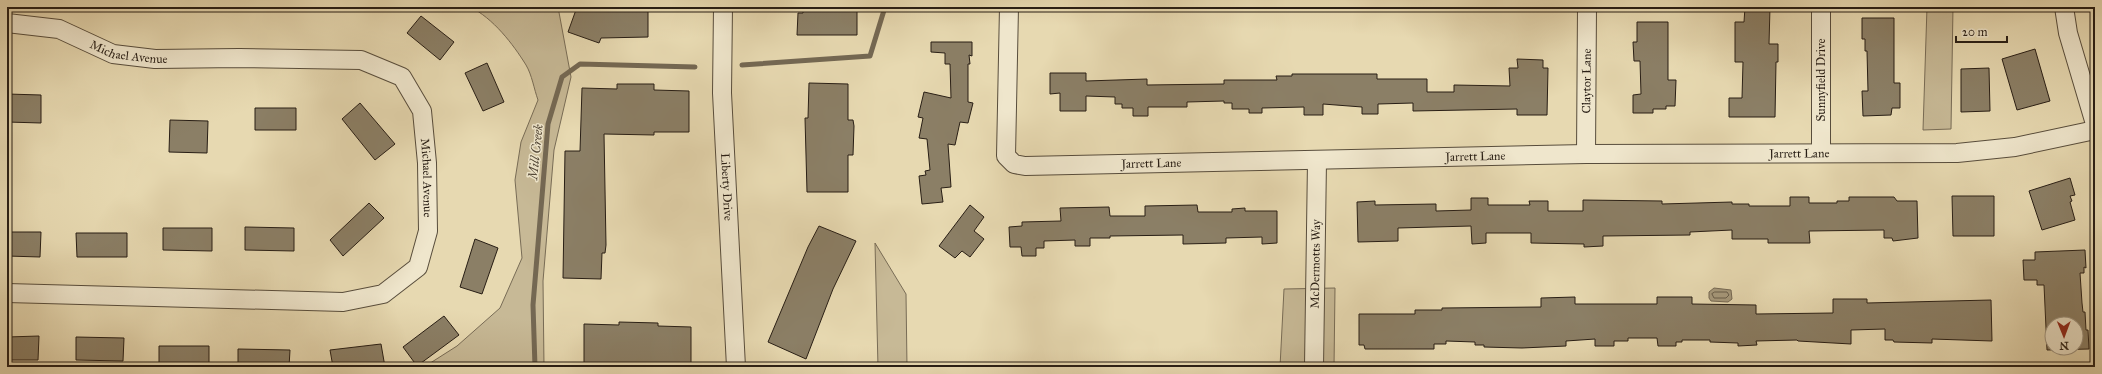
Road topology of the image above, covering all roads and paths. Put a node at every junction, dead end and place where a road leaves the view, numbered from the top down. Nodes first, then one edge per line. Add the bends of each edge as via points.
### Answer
1 (723, 7) edge
2 (1009, 7) edge
3 (1587, 7) edge
4 (1821, 7) edge
5 (2064, 7) edge
6 (7, 23) edge
7 (2095, 124) edge
8 (2095, 130) edge
9 (1821, 153) junction
10 (1586, 154) junction
11 (1317, 161) junction
12 (7, 294) edge
13 (736, 367) edge
14 (1314, 367) edge

1 - 13 street, Liberty Drive via 722,92
2 - 11 street, Jarrett Lane via 1006,156 1014,164 1062,166
3 - 10 street, Claytor Lane
4 - 9 street, Sunnyfield Drive
5 - 7 street via 2068,33
6 - 12 street, Michael Avenue via 59,29 113,54 155,59 361,60 402,77 422,111 427,163 428,231 418,267 382,294 343,302
8 - 9 street, Jarrett Lane via 2016,147 1957,153
9 - 10 street, Jarrett Lane
10 - 11 street, Jarrett Lane
11 - 14 street, McDermotts Way

